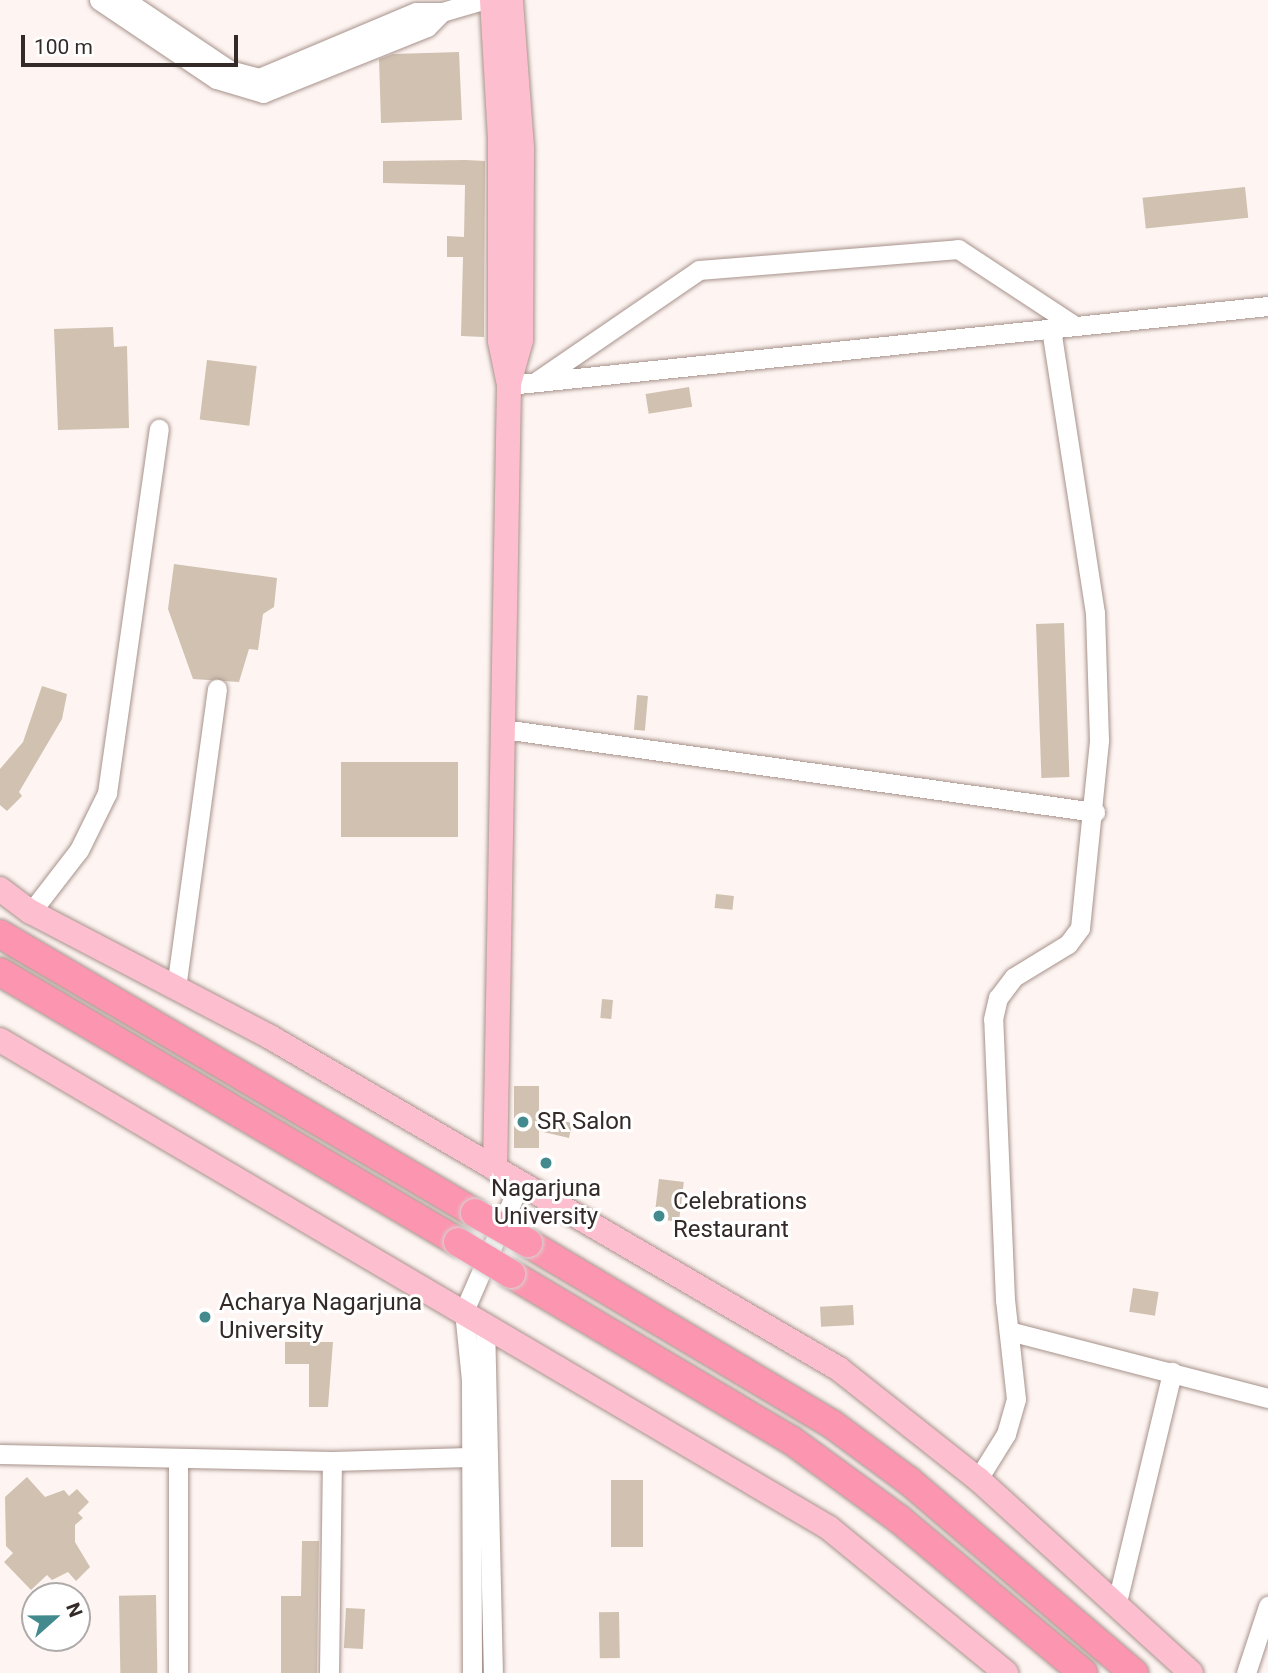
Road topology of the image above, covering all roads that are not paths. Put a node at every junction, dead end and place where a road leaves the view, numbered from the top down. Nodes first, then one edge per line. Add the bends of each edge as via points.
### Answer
1 (99, 0) edge
2 (125, 0) edge
3 (483, 0) edge
4 (492, 0) edge
5 (511, 0) edge
6 (245, 84) junction
7 (1268, 306) edge
8 (1076, 326) junction
9 (1051, 329) junction
10 (535, 382) junction
11 (509, 384) junction
12 (159, 429) dead end
13 (216, 689) dead end
14 (503, 729) junction
15 (1095, 812) junction
16 (0, 888) edge
17 (31, 912) junction
18 (0, 934) edge
19 (0, 972) edge
20 (176, 988) junction
21 (0, 1040) edge
22 (495, 1169) junction
23 (520, 1183) junction
24 (474, 1317) junction
25 (1009, 1331) junction
26 (1172, 1372) junction
27 (1268, 1398) edge
28 (0, 1454) edge
29 (469, 1457) junction
30 (178, 1459) junction
31 (332, 1461) junction
32 (978, 1479) junction
33 (1116, 1606) junction
34 (1268, 1606) edge
35 (178, 1673) edge
36 (329, 1673) edge
37 (472, 1673) edge
38 (493, 1673) edge
39 (1006, 1673) edge
40 (1083, 1673) edge
41 (1134, 1673) edge
42 (1191, 1673) edge
43 (1246, 1673) edge

1 - 6 street via 216,79
2 - 6 street
3 - 6 street via 442,12 416,12 282,73
4 - 11 main road via 500,137 500,341
5 - 11 main road via 522,148 522,340
7 - 8 street
8 - 9 street
8 - 10 street via 958,249 699,270
9 - 10 street
9 - 15 street via 1094,613 1100,695
10 - 11 street
11 - 14 main road
12 - 17 street via 107,793 79,850
13 - 20 street
14 - 15 street
14 - 22 main road
15 - 25 street via 1080,928 1068,944 1014,977 998,998 993,1019
16 - 17 main road
17 - 20 main road
18 - 41 highway, bridge via 832,1424 909,1481
19 - 40 highway, bridge via 791,1440 899,1519
20 - 22 main road
21 - 24 main road
22 - 23 main road
23 - 24 street
23 - 32 main road via 839,1369
24 - 29 street
24 - 38 street
24 - 39 main road via 829,1528
25 - 26 street
25 - 32 street via 1016,1382 1013,1415
26 - 27 street
26 - 33 street
28 - 30 street
29 - 31 street
29 - 37 street
30 - 31 street
30 - 35 street
31 - 36 street
32 - 33 main road
33 - 42 main road
34 - 43 street

